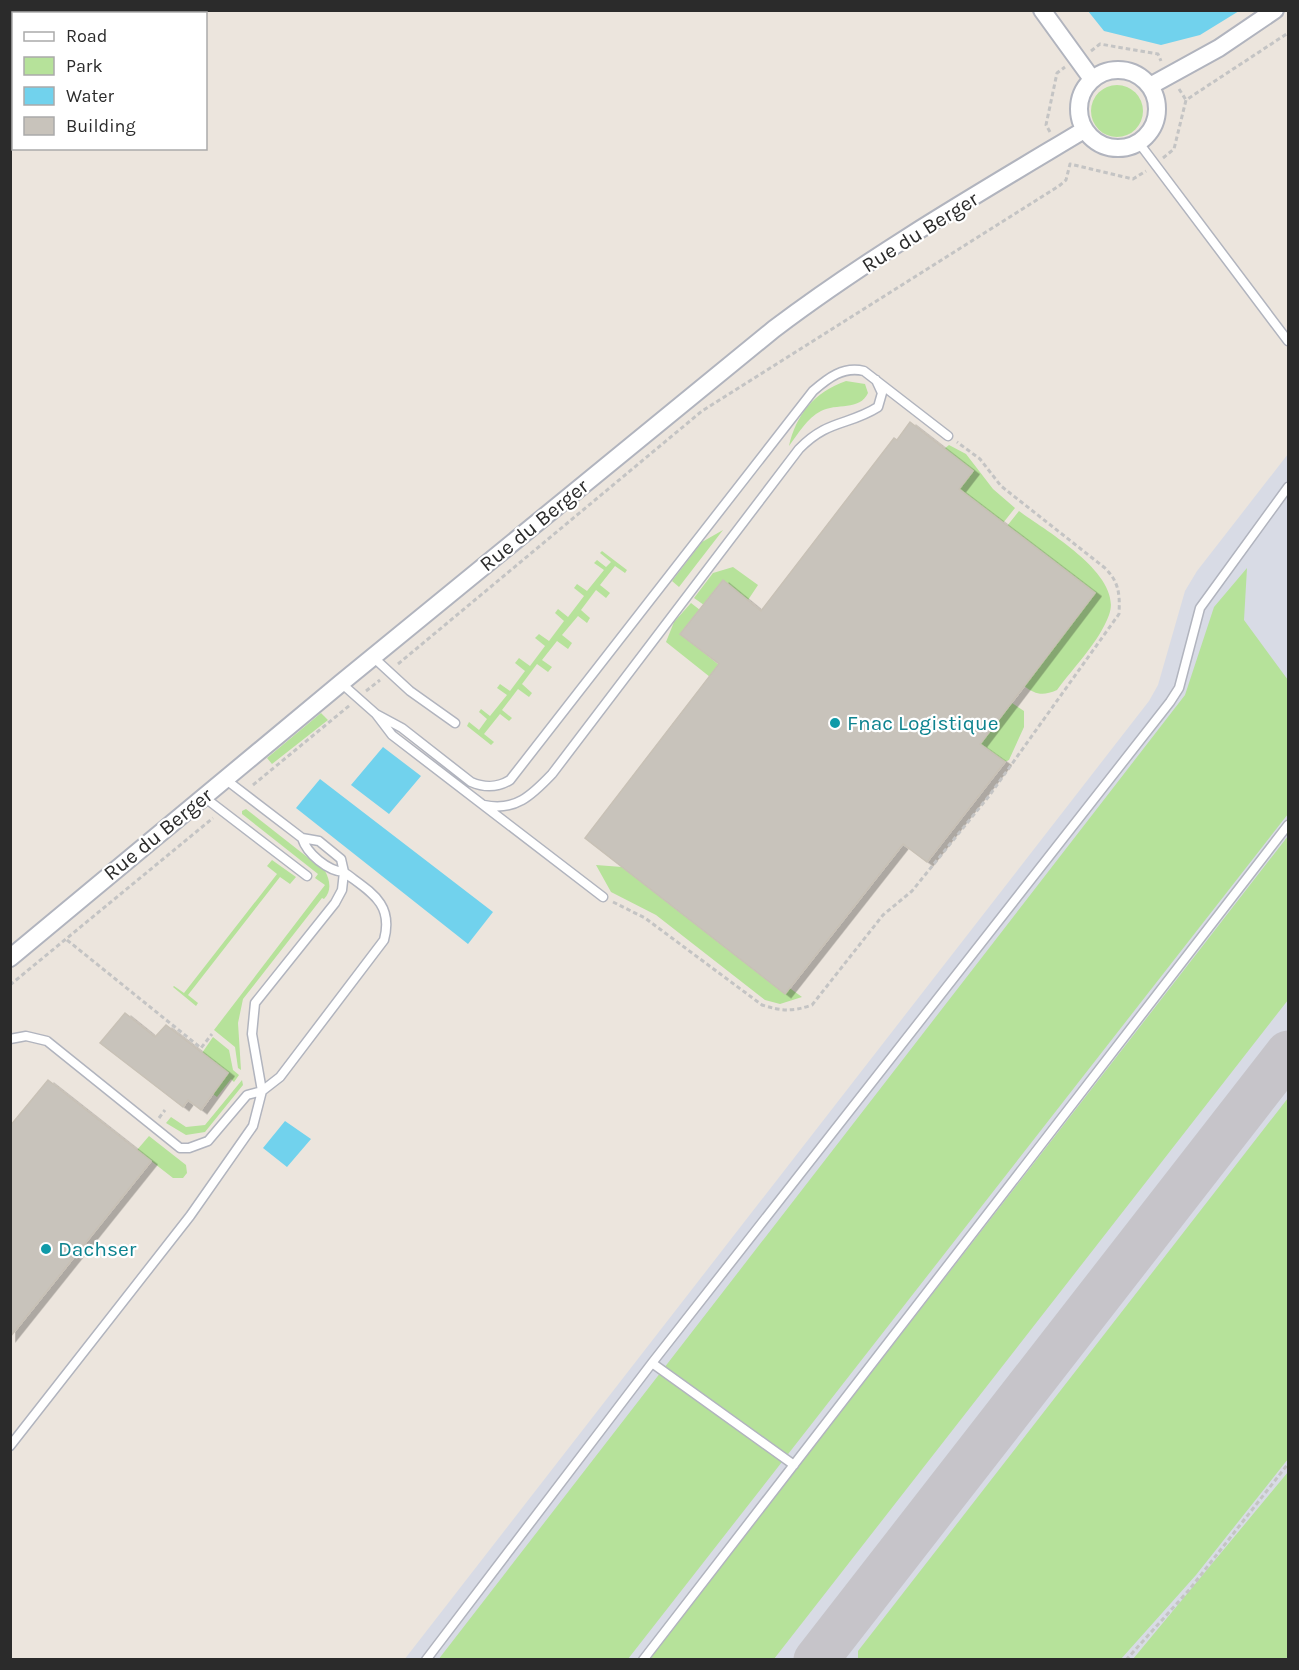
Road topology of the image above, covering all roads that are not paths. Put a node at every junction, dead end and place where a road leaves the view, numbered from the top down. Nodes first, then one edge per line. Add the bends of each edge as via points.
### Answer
1 (1042, 10) edge
2 (1275, 10) edge
3 (1092, 79) junction
4 (1150, 86) junction
5 (1084, 130) junction
6 (1139, 143) junction
7 (1288, 341) edge
8 (874, 377) junction
9 (948, 436) road end
10 (1288, 488) edge
11 (373, 657) junction
12 (341, 683) junction
13 (376, 714) junction
14 (455, 723) dead end
15 (225, 779) junction
16 (204, 797) junction
17 (484, 805) junction
18 (1288, 825) edge
19 (302, 838) junction
20 (344, 872) junction
21 (307, 876) dead end
22 (603, 897) road end
23 (10, 958) edge
24 (10, 1039) edge
25 (262, 1091) junction
26 (652, 1363) junction
27 (10, 1446) edge
28 (794, 1465) junction
29 (426, 1659) edge
30 (643, 1659) edge

1 - 3 street
2 - 4 street via 1220,48
3 - 4 street via 1117,70 1137,75
3 - 5 street via 1078,111
4 - 6 street via 1156,98 1157,119
5 - 6 street via 1109,148
5 - 11 street, Rue du Berger via 809,302
6 - 7 lane
8 - 9 lane
8 - 13 lane via 849,369 813,391 510,780 495,786 471,782 402,728
8 - 17 lane via 882,393 878,407 831,425 800,449 552,774 524,801 503,808
10 - 26 lane via 1200,608 1179,688 1170,702
11 - 12 street, Rue du Berger
11 - 14 lane via 410,691
12 - 13 lane
12 - 15 street, Rue du Berger
13 - 17 lane via 392,735
15 - 16 street, Rue du Berger
15 - 19 lane
16 - 21 lane
16 - 23 street, Rue du Berger
17 - 22 lane
18 - 28 lane
19 - 20 lane via 305,848 328,867
19 - 20 lane via 319,841 341,859
20 - 25 lane via 342,890 335,903 255,1003 252,1034
20 - 25 lane via 378,897 387,927 384,940 280,1077
24 - 25 lane via 26,1036 46,1041 180,1148 189,1149 208,1141 247,1095
25 - 27 lane via 253,1126 190,1216
26 - 28 lane
26 - 29 lane
28 - 30 lane

